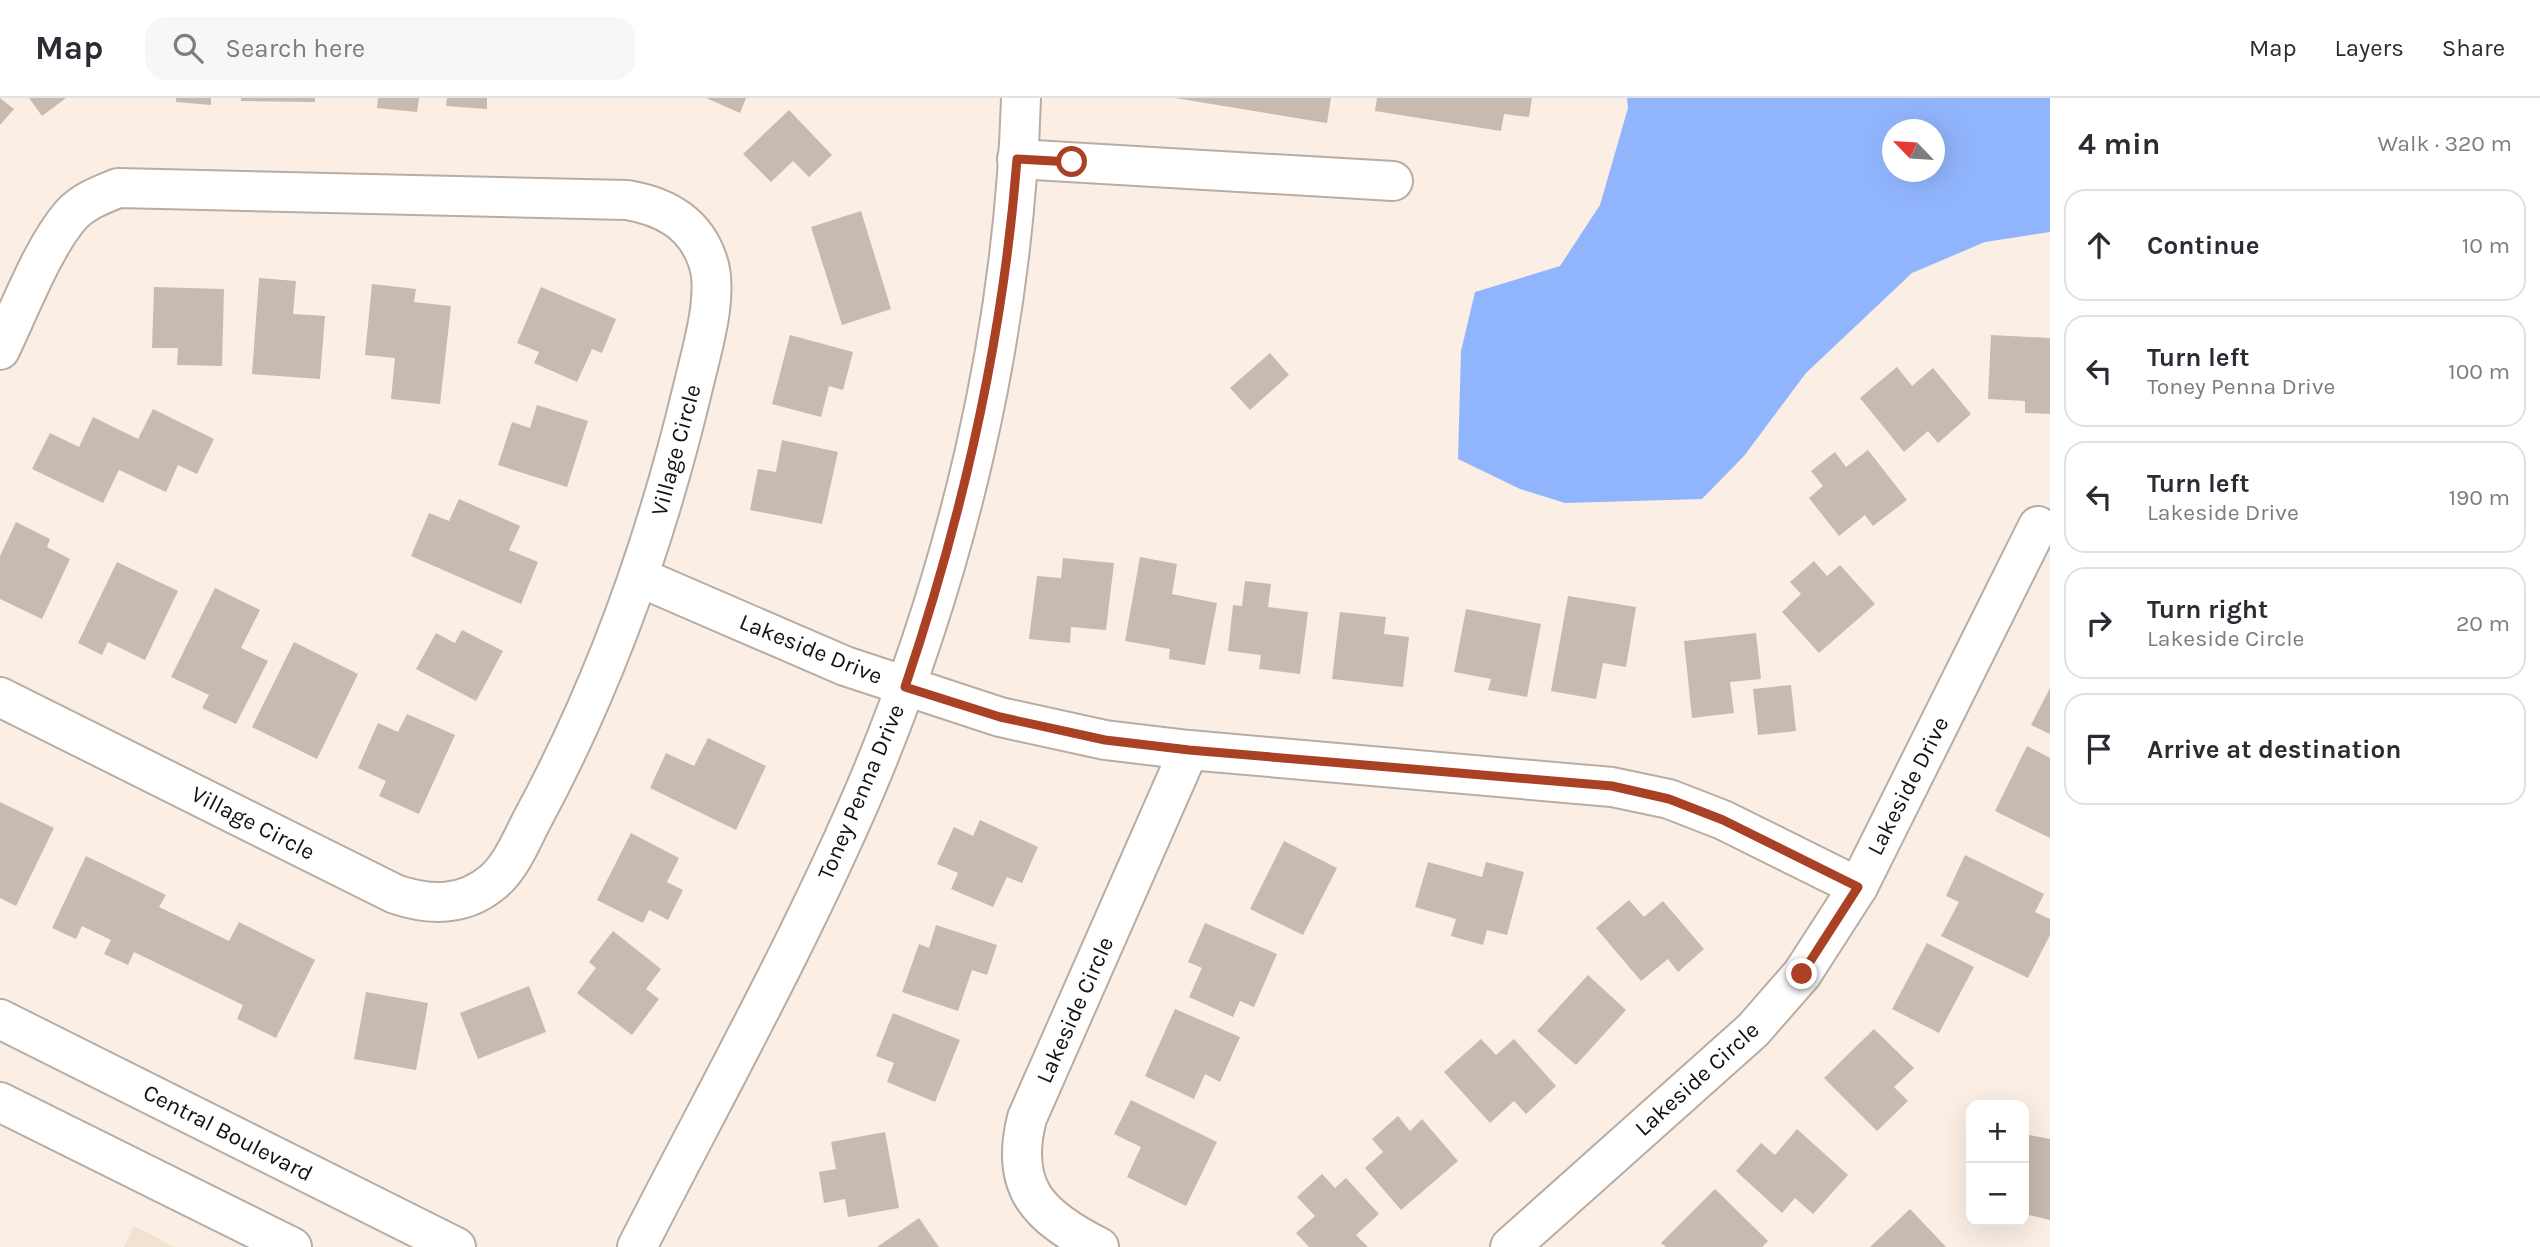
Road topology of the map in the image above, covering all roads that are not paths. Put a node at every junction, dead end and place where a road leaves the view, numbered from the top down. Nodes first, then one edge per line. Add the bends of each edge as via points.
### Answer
1 (1021, 98) edge
2 (1017, 159) junction
3 (1393, 181) dead end
4 (0, 350) edge
5 (2038, 526) dead end
6 (639, 577) junction
7 (905, 687) junction
8 (0, 697) edge
9 (1189, 750) junction
10 (1858, 887) junction
11 (0, 1019) edge
12 (0, 1102) edge
13 (292, 1247) edge
14 (456, 1247) edge
15 (637, 1247) edge
16 (1099, 1247) edge
17 (1510, 1247) edge

1 - 2 street, Toney Penna Drive
2 - 3 street
2 - 7 street, Toney Penna Drive via 995,347 969,472
4 - 6 street, Village Circle via 72,214 93,198 118,188 653,204 677,216 695,236 708,259 712,285 675,464
5 - 10 street, Lakeside Drive
6 - 7 street, Lakeside Drive via 845,666
6 - 8 street, Village Circle via 597,686 511,859 495,880 473,895 447,903 421,903 395,894
7 - 9 street, Lakeside Drive via 1000,717 1105,740
7 - 15 street, Toney Penna Drive via 865,790 811,906
9 - 10 street, Lakeside Drive via 1612,786 1669,799 1723,820
9 - 16 street, Lakeside Circle via 1027,1118 1020,1144 1022,1171 1031,1196 1047,1217
10 - 17 street, Lakeside Circle via 1802,974 1753,1030
11 - 14 street, Central Boulevard
12 - 13 street

